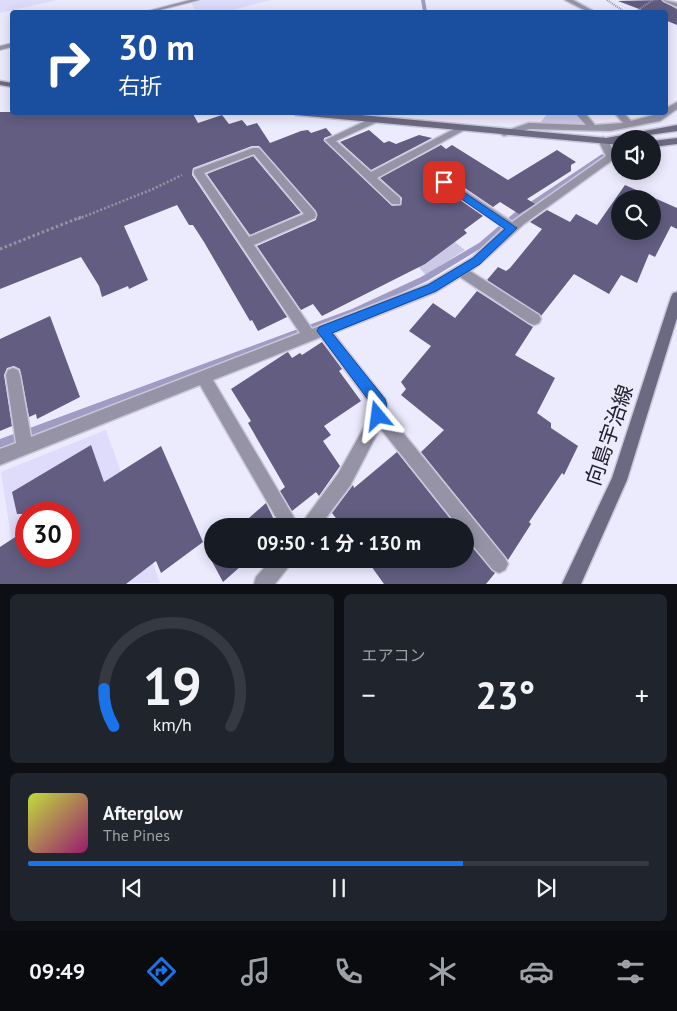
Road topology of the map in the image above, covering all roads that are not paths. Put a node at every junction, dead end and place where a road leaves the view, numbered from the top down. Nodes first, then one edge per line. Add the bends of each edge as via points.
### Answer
1 (196, 0) edge
2 (568, 0) edge
3 (666, 0) edge
4 (677, 5) edge
5 (155, 10) edge
6 (588, 10) edge
7 (325, 115) edge
8 (582, 115) edge
9 (621, 115) edge
10 (663, 115) edge
11 (374, 120) junction
12 (629, 124) junction
13 (592, 127) junction
14 (677, 128) edge
15 (461, 129) junction
16 (504, 133) junction
17 (603, 140) junction
18 (611, 141) edge
19 (677, 142) edge
20 (661, 143) edge
21 (370, 177) junction
22 (444, 182) dead end
23 (396, 201) dead end
24 (512, 228) junction
25 (247, 243) junction
26 (460, 271) junction
27 (677, 297) edge
28 (534, 319) dead end
29 (314, 334) junction
30 (13, 375) dead end
31 (204, 378) junction
32 (378, 416) junction
33 (25, 446) junction
34 (0, 457) edge
35 (285, 518) edge
36 (316, 518) edge
37 (499, 564) dead end
38 (276, 568) edge
39 (263, 584) edge
40 (571, 584) edge

1 - 5 lane
2 - 6 street
3 - 4 street
7 - 11 main road
8 - 13 street
9 - 12 street
10 - 12 street
11 - 15 main road
11 - 21 street via 330,140
12 - 13 street
13 - 16 street via 529,126
14 - 17 main road
15 - 16 main road
15 - 21 street
16 - 17 main road
17 - 18 main road
17 - 24 street via 611,157
19 - 20 main road
21 - 23 street
22 - 24 street
24 - 26 street
25 - 25 street via 198,172 256,150 311,215
25 - 29 street via 296,316
26 - 28 street
26 - 29 street via 432,288
27 - 40 main road, 向島宇治線 via 619,480
29 - 31 street
29 - 32 street via 380,404
30 - 33 street
31 - 33 street
31 - 35 street
32 - 36 street via 344,480
32 - 37 street
33 - 34 street
38 - 39 street

